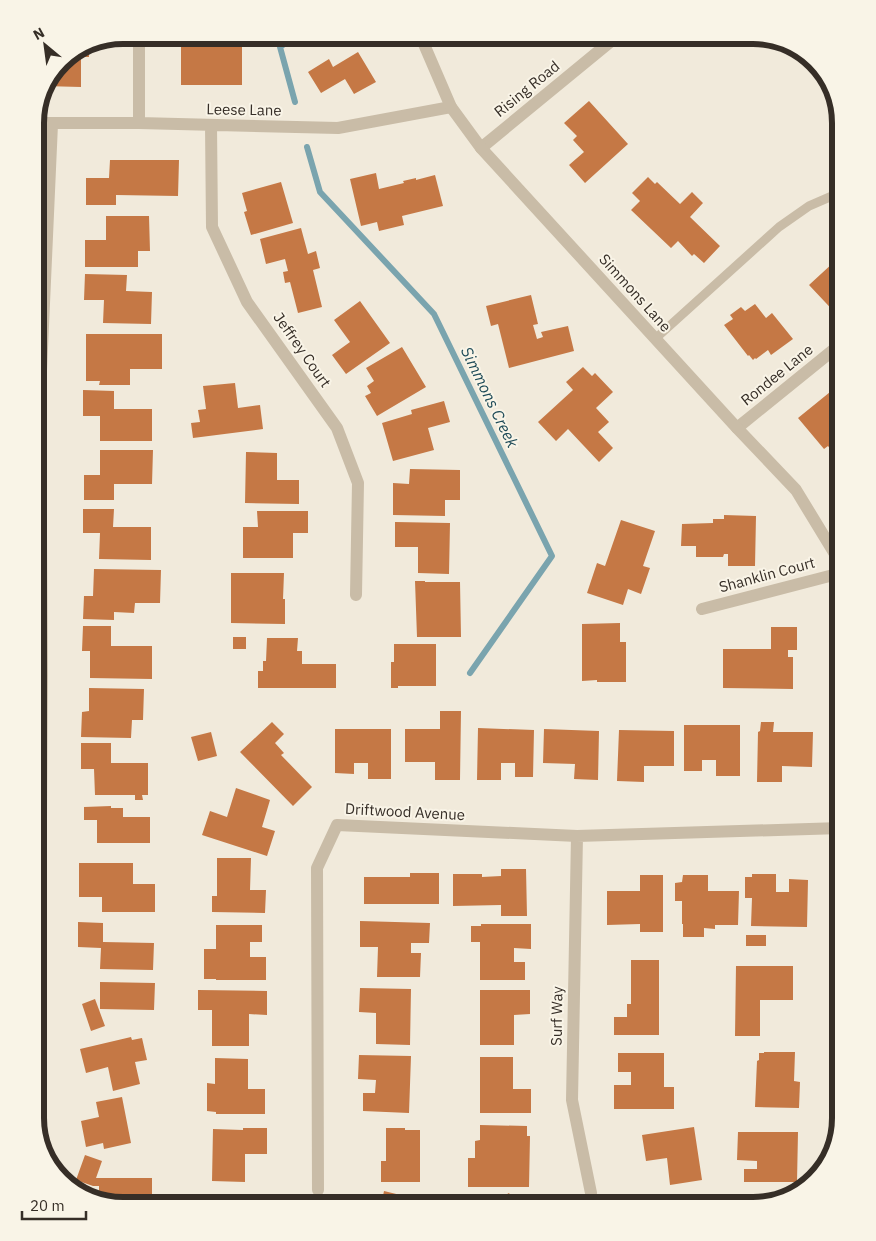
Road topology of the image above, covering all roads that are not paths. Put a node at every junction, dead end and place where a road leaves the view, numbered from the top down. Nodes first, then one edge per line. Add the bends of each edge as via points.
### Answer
1 (139, 44) edge
2 (424, 44) edge
3 (607, 44) edge
4 (451, 107) junction
5 (139, 123) junction
6 (44, 124) edge
7 (52, 124) junction
8 (211, 125) junction
9 (481, 148) junction
10 (832, 196) edge
11 (44, 267) edge
12 (656, 339) junction
13 (832, 351) edge
14 (737, 428) junction
15 (832, 549) edge
16 (832, 575) edge
17 (356, 595) dead end
18 (702, 609) dead end
19 (832, 828) edge
20 (577, 836) junction
21 (318, 1190) dead end
22 (591, 1193) dead end

1 - 5 street
2 - 4 street, Simmons Lane
3 - 9 street, Rising Road
4 - 8 street, Leese Lane via 338,128
4 - 9 street, Simmons Lane
5 - 7 street, Leese Lane
5 - 8 street, Leese Lane
6 - 7 street, Leese Lane
7 - 11 street
8 - 17 street, Jeffrey Court via 212,227 248,302 337,428 358,483
9 - 12 street, Simmons Lane
10 - 12 lane via 809,206 779,227
12 - 14 street, Simmons Lane
13 - 14 street, Rondee Lane
14 - 15 street, Simmons Lane via 796,490
16 - 18 street, Shanklin Court
19 - 20 street, Driftwood Avenue
20 - 21 street, Driftwood Avenue via 336,826 317,868
20 - 22 street, Surf Way via 572,1100

